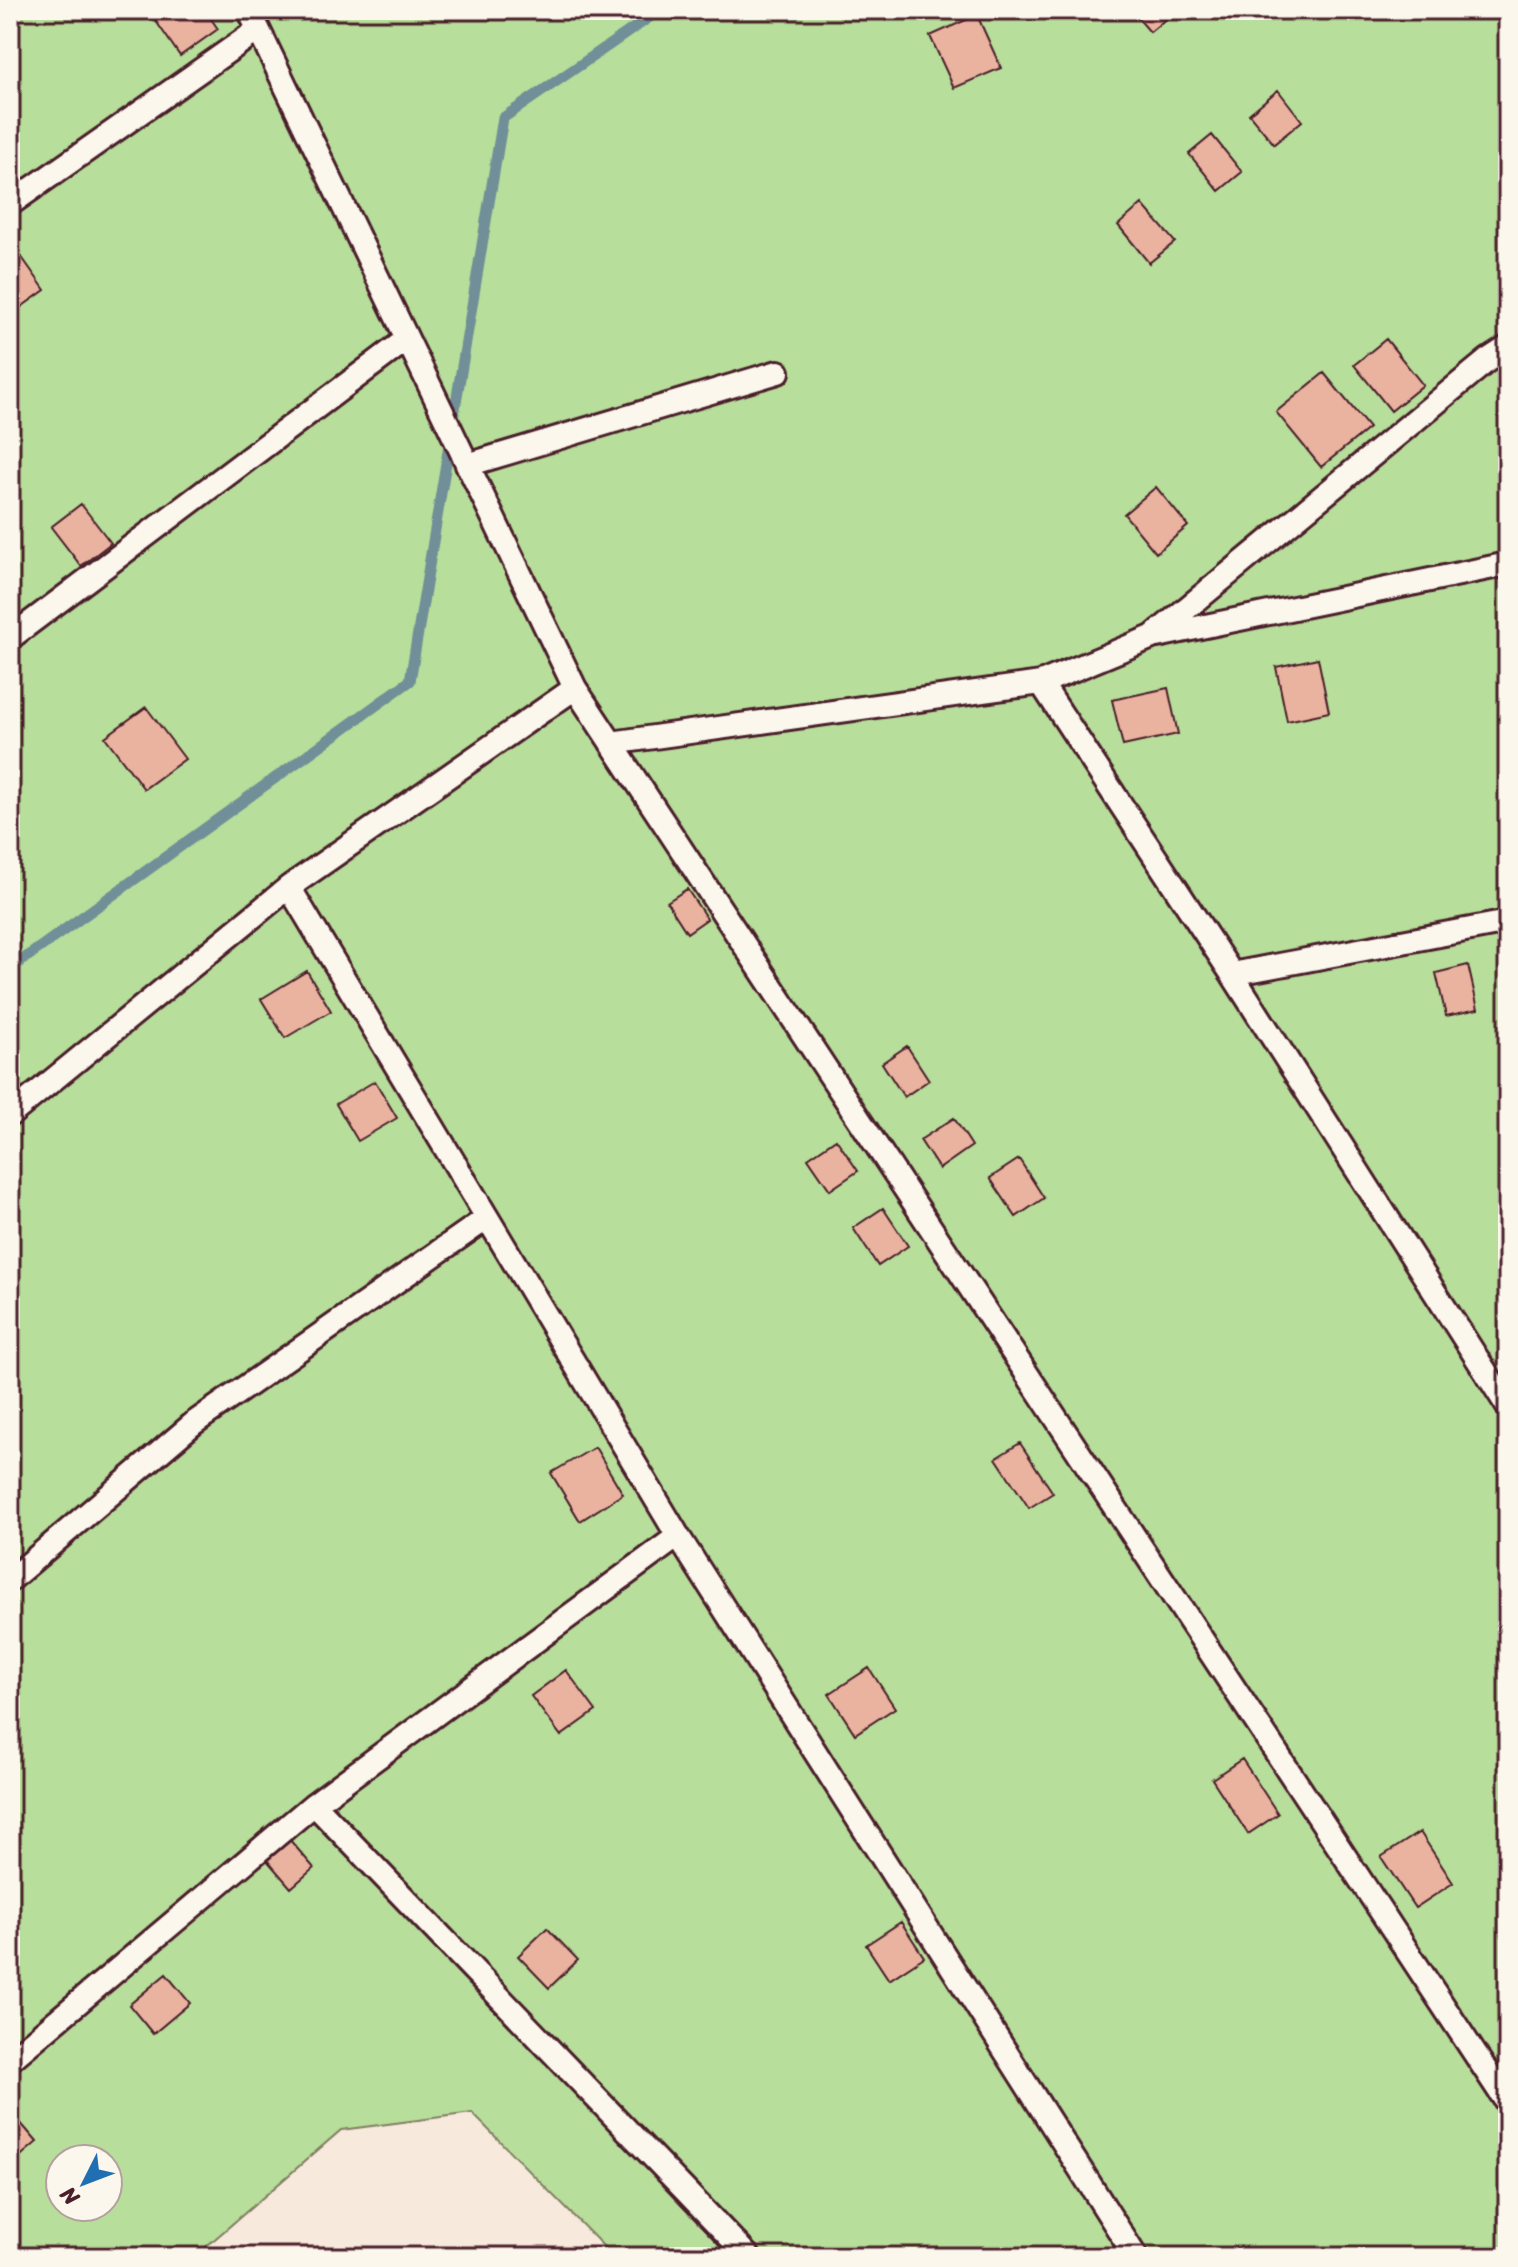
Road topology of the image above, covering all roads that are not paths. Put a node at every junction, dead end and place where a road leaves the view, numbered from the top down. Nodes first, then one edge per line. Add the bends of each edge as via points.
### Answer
1 (254, 20) edge
2 (10, 204) edge
3 (407, 339) junction
4 (1508, 347) edge
5 (778, 372) dead end
6 (467, 465) junction
7 (1508, 564) edge
8 (1152, 637) junction
9 (10, 638) edge
10 (1041, 683) junction
11 (575, 688) junction
12 (611, 743) junction
13 (289, 887) junction
14 (1508, 922) edge
15 (1232, 974) junction
16 (10, 1115) edge
17 (487, 1218) junction
18 (1508, 1407) edge
19 (678, 1536) junction
20 (10, 1580) edge
21 (314, 1804) junction
22 (10, 2060) edge
23 (1508, 2104) edge
24 (749, 2257) edge
25 (1136, 2257) edge

1 - 2 lane
1 - 3 lane
3 - 6 lane
3 - 9 lane
4 - 8 lane
5 - 6 lane
6 - 11 lane
7 - 8 lane
8 - 10 lane
10 - 12 lane
10 - 15 lane
11 - 12 lane
11 - 13 lane
12 - 23 lane
13 - 16 lane
13 - 17 lane
14 - 15 lane
15 - 18 lane
17 - 19 lane
17 - 20 lane via 194,1423
19 - 21 lane
19 - 25 lane
21 - 22 lane
21 - 24 lane

